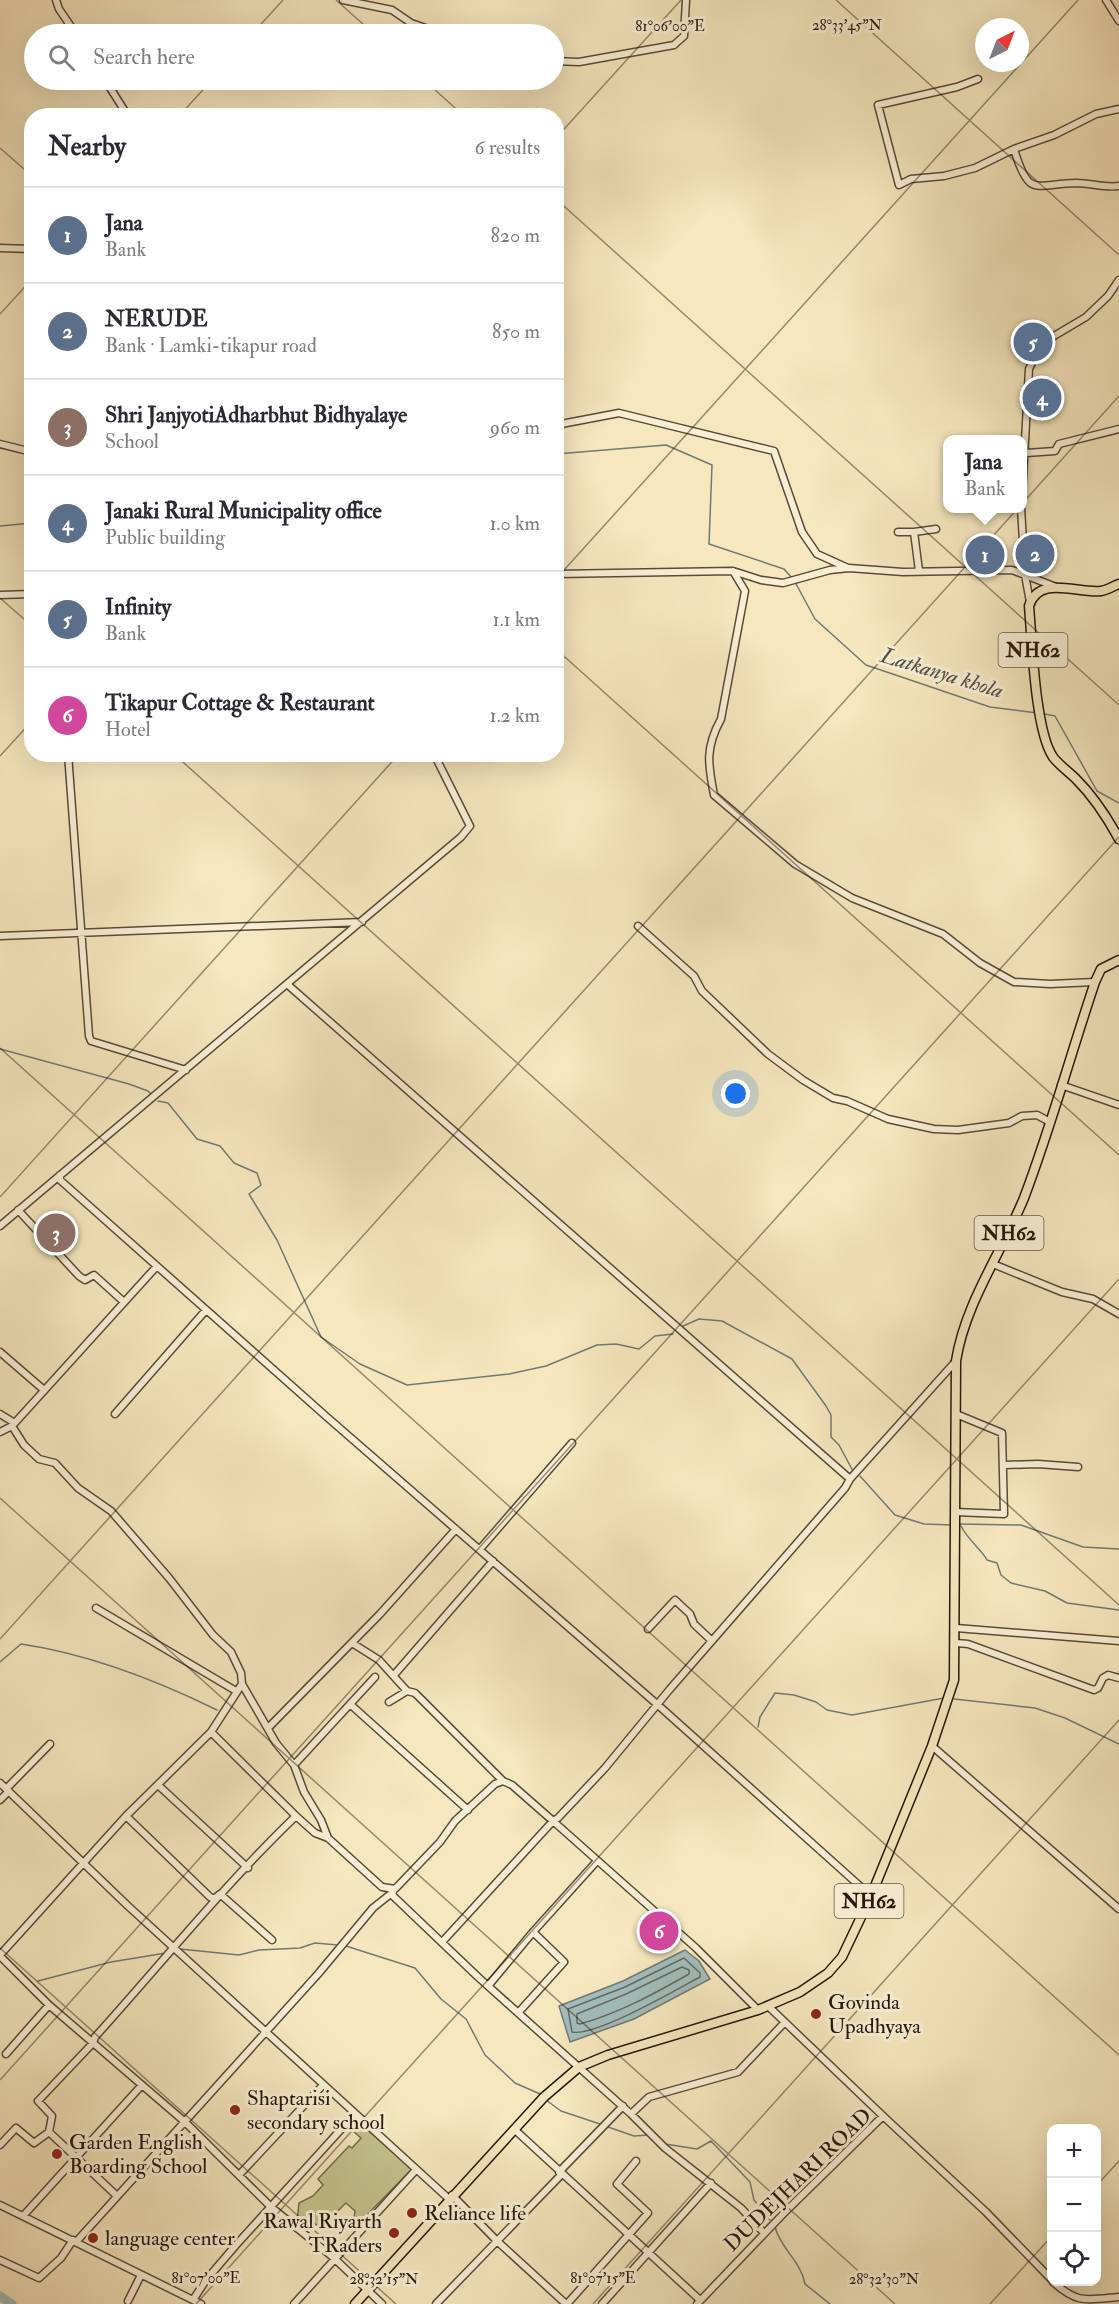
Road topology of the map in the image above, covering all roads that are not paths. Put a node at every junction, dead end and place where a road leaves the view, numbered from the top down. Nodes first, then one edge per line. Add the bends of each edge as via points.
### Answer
1 (56, 0) edge
2 (343, 0) edge
3 (686, 0) edge
4 (1106, 0) edge
5 (1119, 21) edge
6 (69, 24) edge
7 (414, 24) edge
8 (564, 61) edge
9 (978, 79) dead end
10 (111, 90) edge
11 (123, 108) edge
12 (1119, 109) edge
13 (1014, 149) junction
14 (1119, 186) edge
15 (0, 248) edge
16 (24, 249) edge
17 (1119, 280) edge
18 (564, 423) edge
19 (1119, 429) edge
20 (1027, 435) edge
21 (0, 444) edge
22 (24, 450) edge
23 (1027, 453) edge
24 (1021, 513) edge
25 (936, 530) dead end
26 (898, 532) dead end
27 (914, 532) junction
28 (849, 568) junction
29 (733, 571) junction
30 (919, 571) junction
31 (564, 574) edge
32 (1025, 575) junction
33 (1057, 587) junction
34 (1118, 587) edge
35 (24, 594) edge
36 (0, 595) edge
37 (1030, 602) junction
38 (69, 762) edge
39 (438, 762) edge
40 (1119, 839) edge
41 (363, 922) junction
42 (638, 926) dead end
43 (81, 933) junction
44 (0, 936) edge
45 (1119, 960) edge
46 (1095, 982) junction
47 (288, 985) junction
48 (186, 1070) junction
49 (1061, 1085) junction
50 (1119, 1104) edge
51 (1050, 1122) junction
52 (60, 1175) junction
53 (18, 1210) junction
54 (0, 1226) edge
55 (993, 1264) junction
56 (157, 1266) junction
57 (124, 1302) junction
58 (206, 1310) junction
59 (1119, 1314) edge
60 (0, 1352) edge
61 (956, 1361) junction
62 (44, 1390) junction
63 (0, 1414) edge
64 (116, 1414) dead end
65 (956, 1414) junction
66 (13, 1424) junction
67 (0, 1432) edge
68 (572, 1443) dead end
69 (1005, 1465) junction
70 (1078, 1467) dead end
71 (850, 1479) junction
72 (955, 1520) junction
73 (456, 1529) junction
74 (480, 1549) junction
75 (493, 1561) junction
76 (96, 1608) dead end
77 (956, 1628) junction
78 (648, 1629) dead end
79 (712, 1641) junction
80 (1119, 1641) edge
81 (352, 1643) junction
82 (956, 1643) junction
83 (394, 1675) junction
84 (375, 1677) dead end
85 (1119, 1678) edge
86 (242, 1684) junction
87 (236, 1691) junction
88 (407, 1691) junction
89 (389, 1702) dead end
90 (351, 1705) junction
91 (658, 1705) junction
92 (268, 1728) junction
93 (211, 1732) junction
94 (50, 1744) dead end
95 (932, 1746) junction
96 (294, 1765) junction
97 (503, 1781) junction
98 (0, 1783) edge
99 (158, 1785) junction
100 (8, 1790) junction
101 (0, 1800) edge
102 (468, 1810) junction
103 (126, 1816) junction
104 (296, 1816) junction
105 (553, 1821) junction
106 (328, 1838) junction
107 (597, 1861) junction
108 (85, 1862) junction
109 (248, 1868) junction
110 (393, 1891) junction
111 (220, 1894) junction
112 (871, 1896) junction
113 (1119, 1910) edge
114 (533, 1932) junction
115 (272, 1940) dead end
116 (443, 1941) junction
117 (174, 1949) junction
118 (0, 1955) edge
119 (488, 1986) junction
120 (50, 2005) junction
121 (768, 2006) junction
122 (758, 2010) junction
123 (518, 2013) junction
124 (784, 2023) junction
125 (264, 2032) junction
126 (93, 2043) junction
127 (6, 2054) dead end
128 (579, 2067) junction
129 (142, 2085) junction
130 (323, 2085) junction
131 (623, 2106) junction
132 (355, 2114) junction
133 (631, 2114) junction
134 (884, 2116) junction
135 (185, 2122) junction
136 (514, 2129) junction
137 (49, 2132) junction
138 (0, 2145) edge
139 (75, 2158) junction
140 (636, 2161) dead end
141 (414, 2172) dead end
142 (240, 2174) junction
143 (560, 2174) junction
144 (711, 2184) junction
145 (117, 2196) junction
146 (450, 2197) junction
147 (0, 2205) edge
148 (271, 2207) junction
149 (23, 2216) junction
150 (765, 2233) junction
151 (628, 2235) junction
152 (75, 2241) junction
153 (497, 2241) junction
154 (647, 2252) junction
155 (334, 2258) junction
156 (0, 2260) edge
157 (141, 2275) junction
158 (1047, 2276) edge
159 (1057, 2286) edge
160 (368, 2289) junction
161 (1119, 2297) edge
162 (193, 2300) junction
163 (128, 2301) dead end
164 (698, 2302) edge
165 (1078, 2303) edge
166 (201, 2304) edge
167 (294, 2304) edge
168 (355, 2304) edge
169 (382, 2304) edge
170 (435, 2304) edge
171 (567, 2304) edge
172 (602, 2304) edge

1 - 6 street
2 - 7 street via 392,10
3 - 8 street via 684,36 674,45
4 - 5 street
9 - 13 street via 878,105 899,185 911,179 975,168
10 - 11 street
12 - 13 street via 1089,116 1054,135
13 - 14 street via 1023,174 1037,186
15 - 16 street
17 - 20 street via 1086,317 1038,350 1029,369
18 - 28 street via 619,413 774,451 801,532 817,554
19 - 23 street via 1059,444 1055,452
21 - 22 street
24 - 32 street, NH62
25 - 27 street
26 - 27 street
27 - 30 street
28 - 29 street via 783,583
28 - 30 street
29 - 31 street
29 - 46 street via 745,591 721,719 711,737 708,759 714,795 795,864 852,898 943,934 980,963 1014,982
30 - 32 street via 1012,570
32 - 33 street
32 - 37 street, NH62
33 - 34 main road via 1100,591
33 - 37 main road via 1036,593
35 - 36 street
37 - 40 main road, NH62 via 1037,697 1053,757 1106,815
38 - 43 street
39 - 41 street via 470,825
41 - 43 street
41 - 47 street
42 - 51 street via 694,976 702,991 768,1054 833,1098 888,1119 934,1129 1009,1123 1022,1116 1037,1115
43 - 44 street
43 - 48 street via 91,1041
45 - 46 main road, NH62 via 1101,969
46 - 49 main road, NH62
47 - 48 street
47 - 71 street
48 - 52 street
49 - 50 street
49 - 51 main road, NH62
51 - 55 main road, NH62 via 1024,1197
52 - 53 street
52 - 56 street via 60,1180
53 - 54 street
53 - 57 street via 79,1276 85,1280 94,1275
55 - 59 street via 1062,1292 1092,1299
55 - 61 main road, NH62 via 965,1322
56 - 57 street
56 - 58 street
57 - 62 street
58 - 64 street
58 - 73 street
60 - 62 street
61 - 65 main road, NH62
61 - 71 street
62 - 66 street
63 - 66 street
65 - 69 street via 1002,1433
65 - 72 main road, NH62
66 - 67 street
66 - 86 street via 24,1444 39,1459 56,1463 78,1488 111,1511 231,1652
68 - 74 street
69 - 70 street
69 - 72 street via 1004,1514
71 - 79 street
72 - 77 main road, NH62
73 - 74 street
73 - 81 street
74 - 75 street
75 - 83 street
75 - 91 street
76 - 87 street
77 - 80 street
77 - 82 main road, NH62
78 - 79 street via 675,1600
79 - 91 street
81 - 83 street
81 - 92 street
82 - 85 street via 1094,1690 1108,1675
82 - 95 main road, NH62 via 954,1680
83 - 88 street
84 - 90 street
86 - 87 street
86 - 92 street
87 - 93 street
88 - 89 street
88 - 97 street via 415,1692
90 - 96 street
90 - 102 street
91 - 105 street
91 - 112 street
92 - 96 street
93 - 99 street
93 - 104 street
94 - 100 street
95 - 112 main road, NH62
95 - 113 street
96 - 106 street
97 - 102 street
97 - 105 street
98 - 100 street
99 - 103 street
99 - 109 street
100 - 101 street
100 - 108 street
102 - 110 street
103 - 108 street
103 - 111 street via 210,1896 214,1899
104 - 106 street via 315,1833
104 - 109 street
105 - 107 street
105 - 116 street
106 - 110 street via 382,1887
107 - 114 street
107 - 122 street via 696,1948
108 - 117 street
108 - 118 street
109 - 111 street
110 - 116 street
110 - 125 street
111 - 115 street
111 - 117 street
112 - 121 main road, NH62 via 842,1957 828,1973 800,1992
114 - 119 street
114 - 123 street via 564,1962
116 - 119 street
117 - 125 street
117 - 126 street
118 - 120 street
119 - 123 street
120 - 126 street
120 - 127 street
121 - 122 main road, NH62
121 - 124 street
122 - 128 main road, NH62
123 - 128 street
124 - 133 street via 738,2072 649,2097
124 - 134 street
125 - 130 street
125 - 135 street
126 - 129 street
126 - 137 street via 38,2101 52,2116
128 - 131 street
128 - 136 main road, NH62
129 - 135 street
129 - 139 street
130 - 132 street
130 - 142 street
131 - 133 street
131 - 143 street
132 - 146 street
132 - 148 street
133 - 144 street via 664,2148
134 - 150 street, DUDEJHARI ROAD
134 - 158 street, DUDEJHARI ROAD
135 - 142 street
135 - 145 street
136 - 143 street
136 - 146 main road, NH62
137 - 138 street via 34,2143 16,2128
137 - 139 street
139 - 145 street
139 - 149 street
140 - 151 street via 617,2184 648,2213
141 - 155 street
142 - 148 street
143 - 151 street
143 - 153 street
144 - 150 street
144 - 154 street
145 - 152 street
146 - 153 street
146 - 160 main road, NH62
147 - 149 street
148 - 155 street
148 - 162 street
149 - 152 street
150 - 164 street, DUDEJHARI ROAD
151 - 154 street
151 - 171 street
152 - 156 street via 39,2278
152 - 157 street
153 - 170 street
153 - 171 street
154 - 164 street
154 - 172 street
155 - 160 street
155 - 167 street
157 - 162 street
157 - 163 street
159 - 165 street, DUDEJHARI ROAD
160 - 168 main road, NH62
160 - 169 street
161 - 165 street, DUDEJHARI ROAD
162 - 166 street

